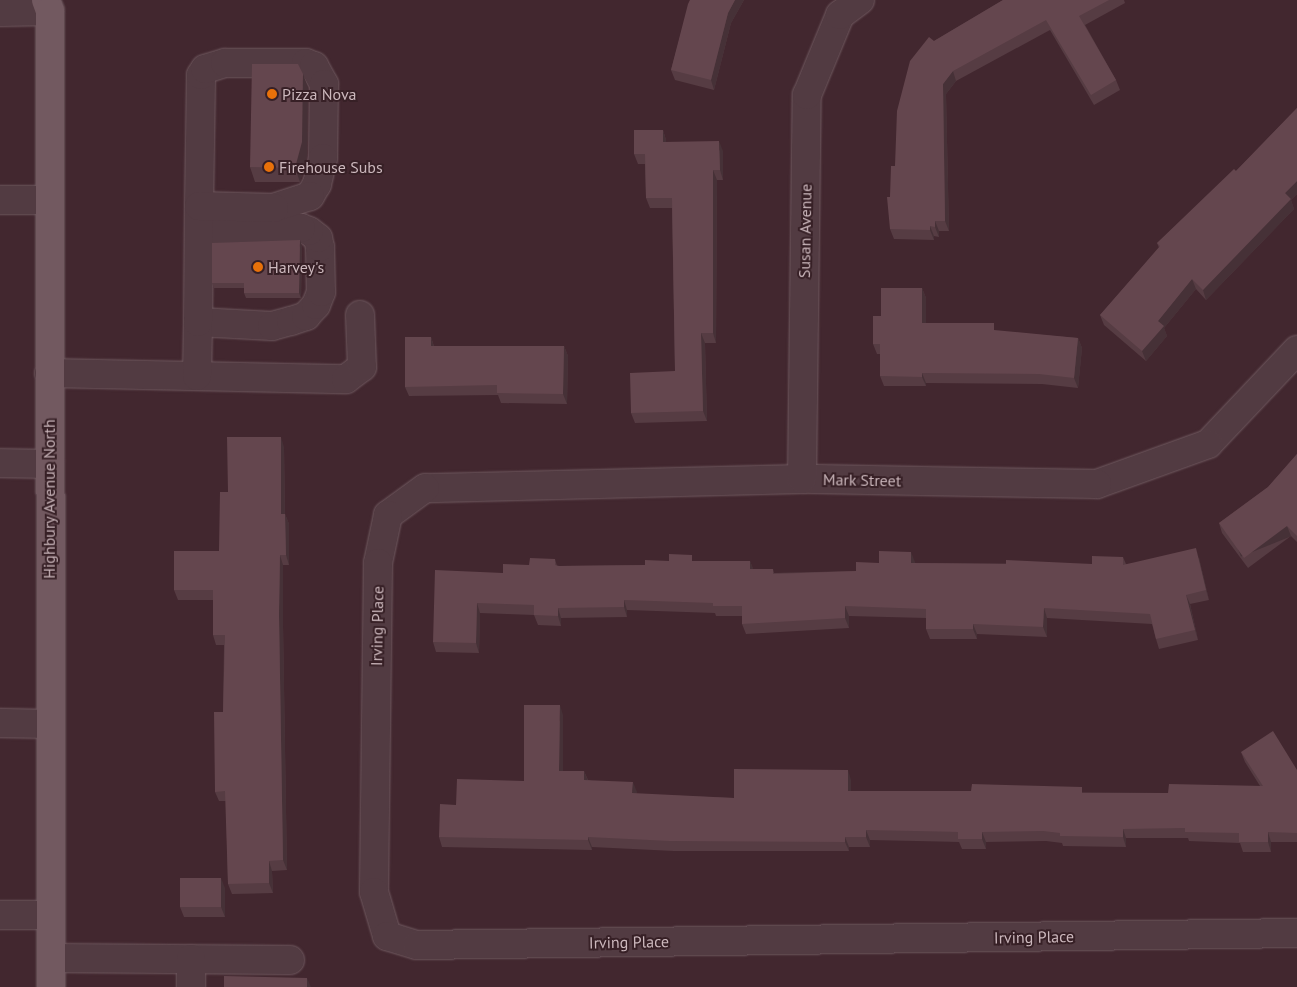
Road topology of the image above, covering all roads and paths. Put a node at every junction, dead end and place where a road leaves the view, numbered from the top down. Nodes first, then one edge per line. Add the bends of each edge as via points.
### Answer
1 (860, 0) edge
2 (50, 4) edge
3 (0, 12) edge
4 (0, 200) edge
5 (49, 200) junction
6 (199, 206) junction
7 (199, 233) junction
8 (360, 315) dead end
9 (198, 322) junction
10 (1297, 350) edge
11 (49, 373) junction
12 (197, 376) junction
13 (0, 463) edge
14 (50, 464) junction
15 (802, 479) junction
16 (388, 514) joint
17 (0, 723) edge
18 (48, 724) junction
19 (0, 915) edge
20 (51, 915) junction
21 (1297, 933) edge
22 (51, 958) junction
23 (190, 959) junction
24 (290, 960) dead end
25 (51, 987) edge
26 (191, 987) edge

1 - 15 street, Susan Avenue via 840,15 807,95
2 - 3 street
2 - 5 main road, Highbury Avenue North
4 - 5 street
5 - 11 main road, Highbury Avenue North
6 - 6 street via 201,75 205,69 225,63 306,63 314,66 324,84 323,158 317,184 310,196 295,204 250,209
6 - 7 street
7 - 9 street
7 - 9 street via 301,228 309,231 318,238 320,247 321,292 316,306 306,316 285,323 272,326
8 - 12 street via 362,367 346,378
9 - 12 street
10 - 15 street, Mark Street via 1208,444 1097,484
11 - 12 street
11 - 14 main road, Highbury Avenue North
13 - 14 street
14 - 18 main road, Highbury Avenue North
15 - 16 street, Mark Street via 425,488
16 - 21 street, Irving Place via 378,564 374,892 388,936 416,945
17 - 18 street
18 - 20 main road, Highbury Avenue North
19 - 20 street
20 - 22 main road, Highbury Avenue North
22 - 23 street
22 - 25 main road, Highbury Avenue North
23 - 24 street
23 - 26 street

